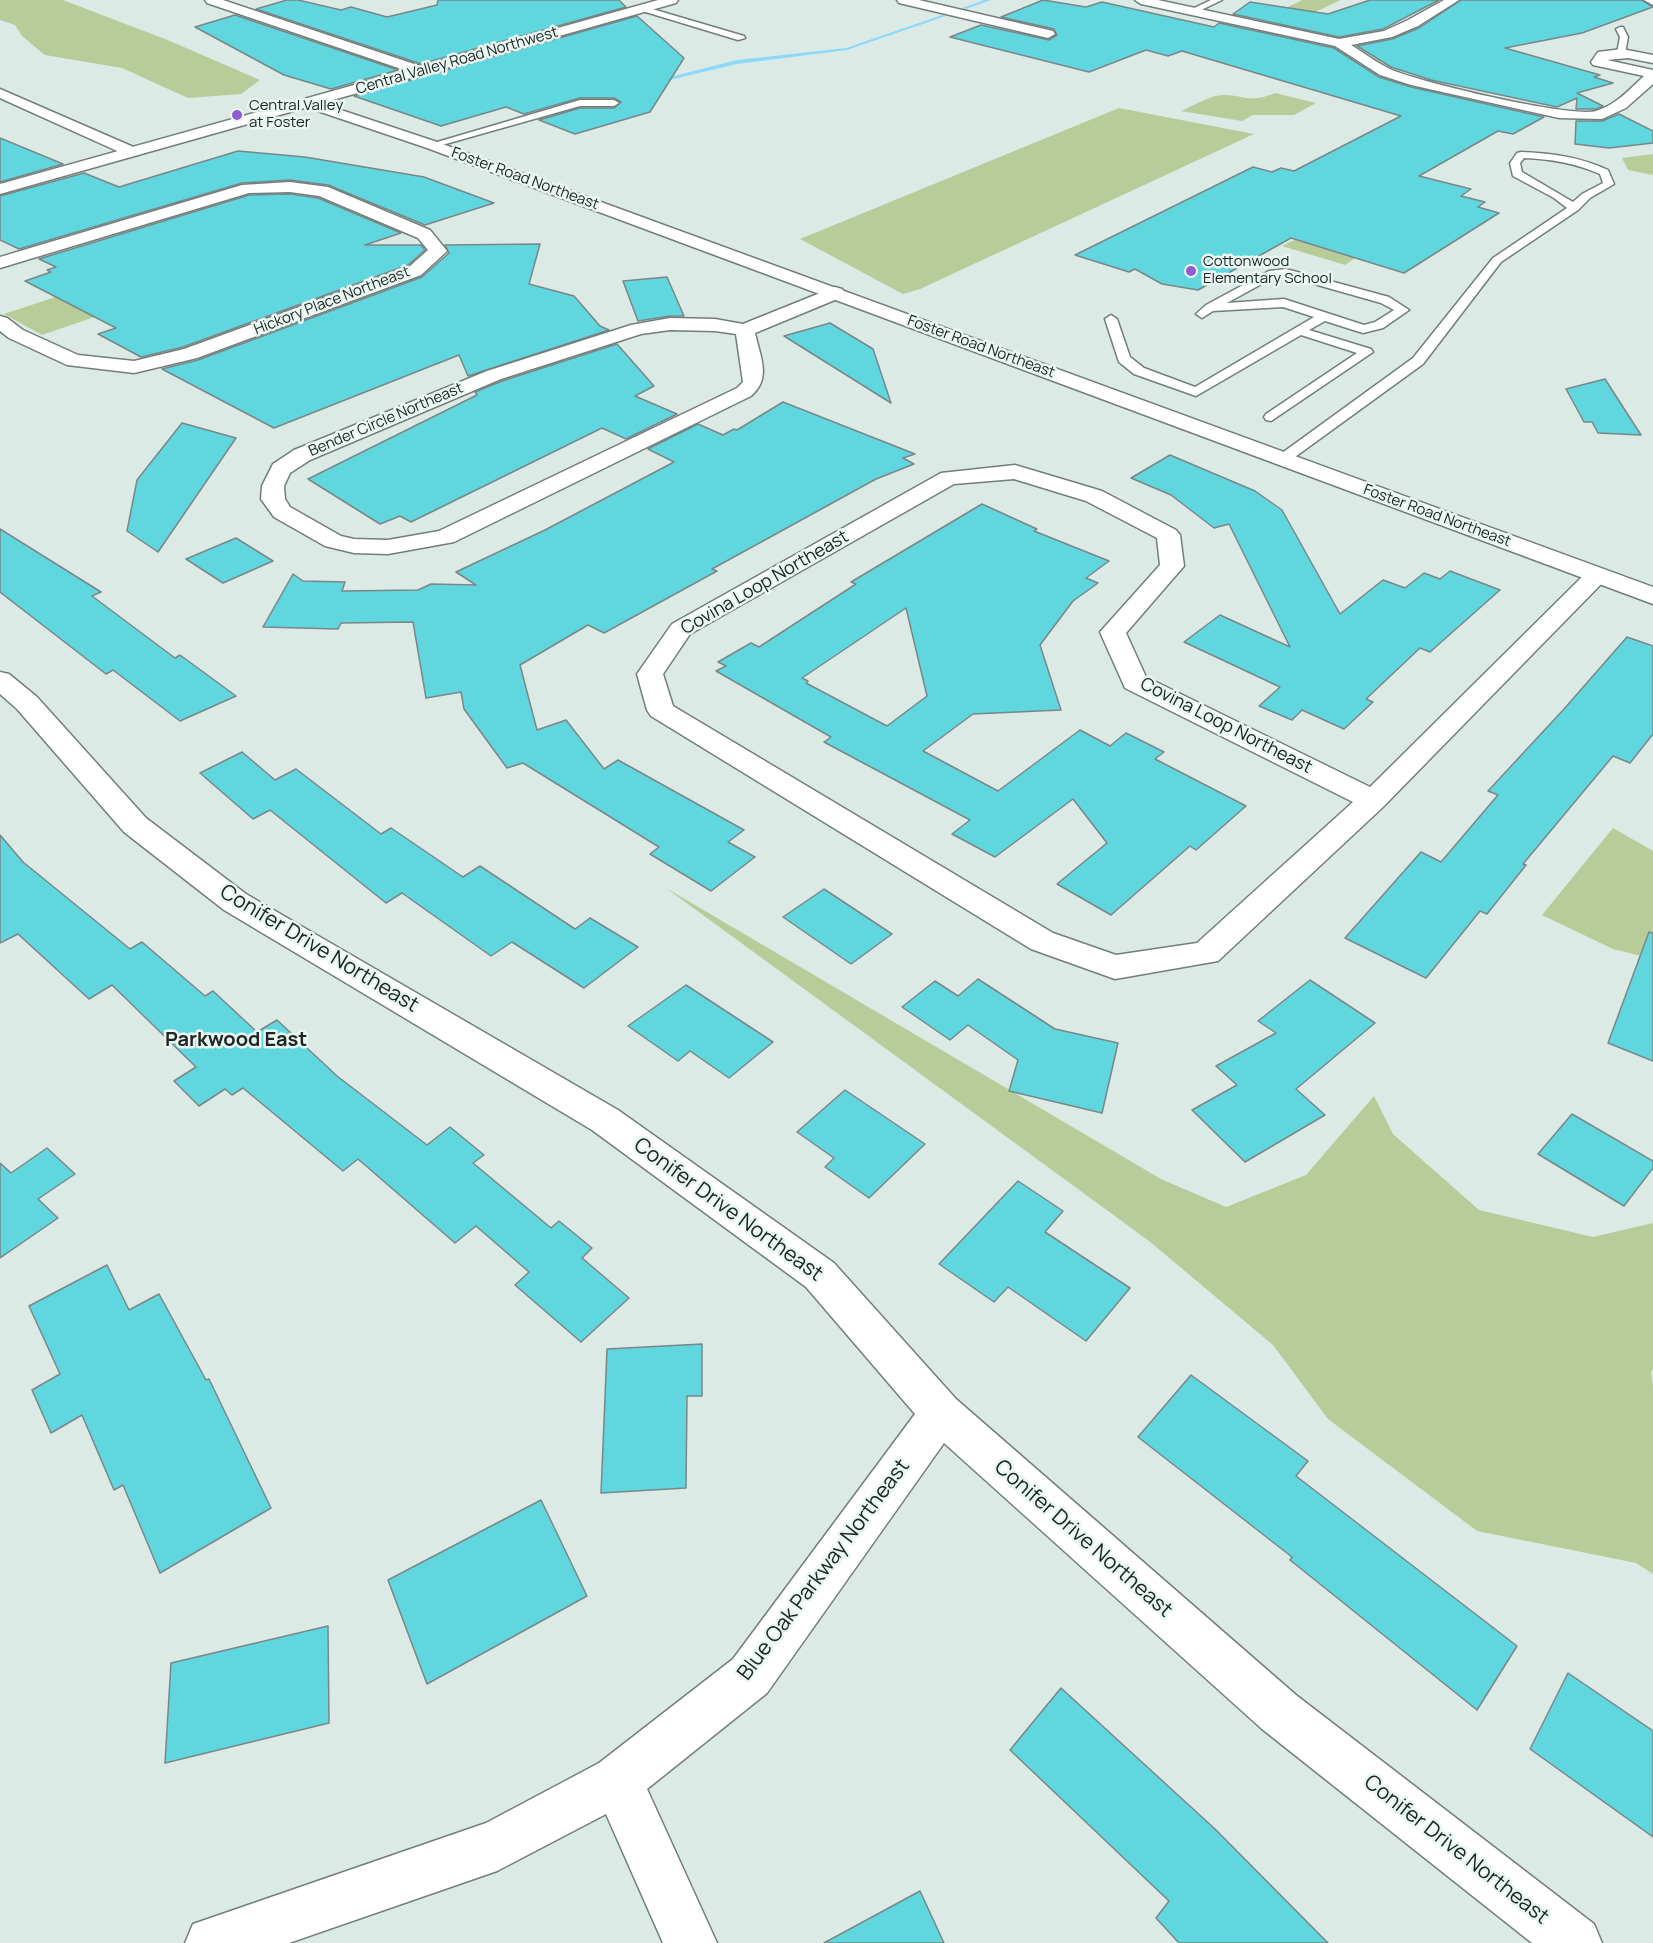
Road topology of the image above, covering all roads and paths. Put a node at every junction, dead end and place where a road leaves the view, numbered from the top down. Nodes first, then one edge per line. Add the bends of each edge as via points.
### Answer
1 (211, 0) edge
2 (672, 0) edge
3 (903, 0) edge
4 (1142, 0) edge
5 (1218, 0) edge
6 (1453, 0) edge
7 (642, 8) junction
8 (1192, 11) junction
9 (1620, 29) dead end
10 (1048, 34) dead end
11 (741, 39) dead end
12 (1339, 43) junction
13 (1621, 53) junction
14 (1653, 59) edge
15 (421, 71) junction
16 (1653, 75) edge
17 (0, 93) edge
18 (308, 103) junction
19 (614, 103) dead end
20 (432, 145) junction
21 (132, 152) junction
22 (0, 189) edge
23 (1574, 208) junction
24 (0, 263) edge
25 (835, 293) junction
26 (1324, 316) junction
27 (1111, 319) dead end
28 (0, 322) edge
29 (745, 330) junction
30 (1300, 331) junction
31 (8, 337) edge
32 (1271, 417) dead end
33 (1283, 459) junction
34 (1597, 576) junction
35 (1653, 596) edge
36 (0, 680) edge
37 (1373, 800) junction
38 (941, 1413) junction
39 (617, 1780) junction
40 (213, 1943) edge
41 (690, 1943) edge
42 (1575, 1943) edge

1 - 15 street
2 - 7 street, Central Valley Road Northwest
3 - 10 street
4 - 8 street
5 - 8 lane
6 - 12 street via 1388,34
7 - 11 lane
7 - 15 street, Central Valley Road Northwest
8 - 12 street
9 - 13 lane via 1624,37
12 - 16 street via 1385,72 1471,96 1559,114 1597,116 1621,105
13 - 14 street
13 - 16 street via 1603,55 1598,62
15 - 18 street, Central Valley Road Northwest
17 - 21 street
18 - 20 street, Foster Road Northeast
18 - 21 street, Central Valley Road Northwest
19 - 20 lane via 572,105
20 - 25 street, Foster Road Northeast
21 - 22 street, Central Valley Road Northwest
23 - 23 lane via 1517,174 1515,163 1521,155 1554,156 1604,172 1609,184 1586,196
23 - 33 lane via 1497,261 1418,361
24 - 31 street, Hickory Place Northeast via 248,188 279,187 322,191 424,234 438,251 416,271 190,354 134,367 74,361
25 - 29 street
25 - 33 street, Foster Road Northeast
26 - 26 lane via 1284,303 1206,311 1273,273 1286,272 1385,300 1403,310 1379,325 1363,328
26 - 30 lane
27 - 30 lane via 1124,359 1139,371 1196,392
28 - 31 street, Hickory Place Northeast
29 - 29 street, Bender Circle Northeast via 670,324 638,329 494,375 302,455 281,470 273,486 273,499 282,512 333,541 354,546 388,547 446,537 744,392 754,379
30 - 32 lane via 1372,349
33 - 34 street, Foster Road Northeast
34 - 35 street, Foster Road Northeast
34 - 37 street, Covina Loop Northeast
36 - 38 street, Conifer Drive Northeast via 27,703 135,825 235,902 605,1120 820,1275
37 - 37 street, Covina Loop Northeast via 1135,682 1113,632 1172,566 1168,535 1094,496 1015,472 949,478 681,629 650,674 661,710 1042,941 1115,967 1206,953
38 - 39 street, Blue Oak Parkway Northeast via 750,1676
38 - 42 street, Conifer Drive Northeast via 1280,1713
39 - 40 street, Blue Oak Parkway Northeast via 497,1845
39 - 41 street

